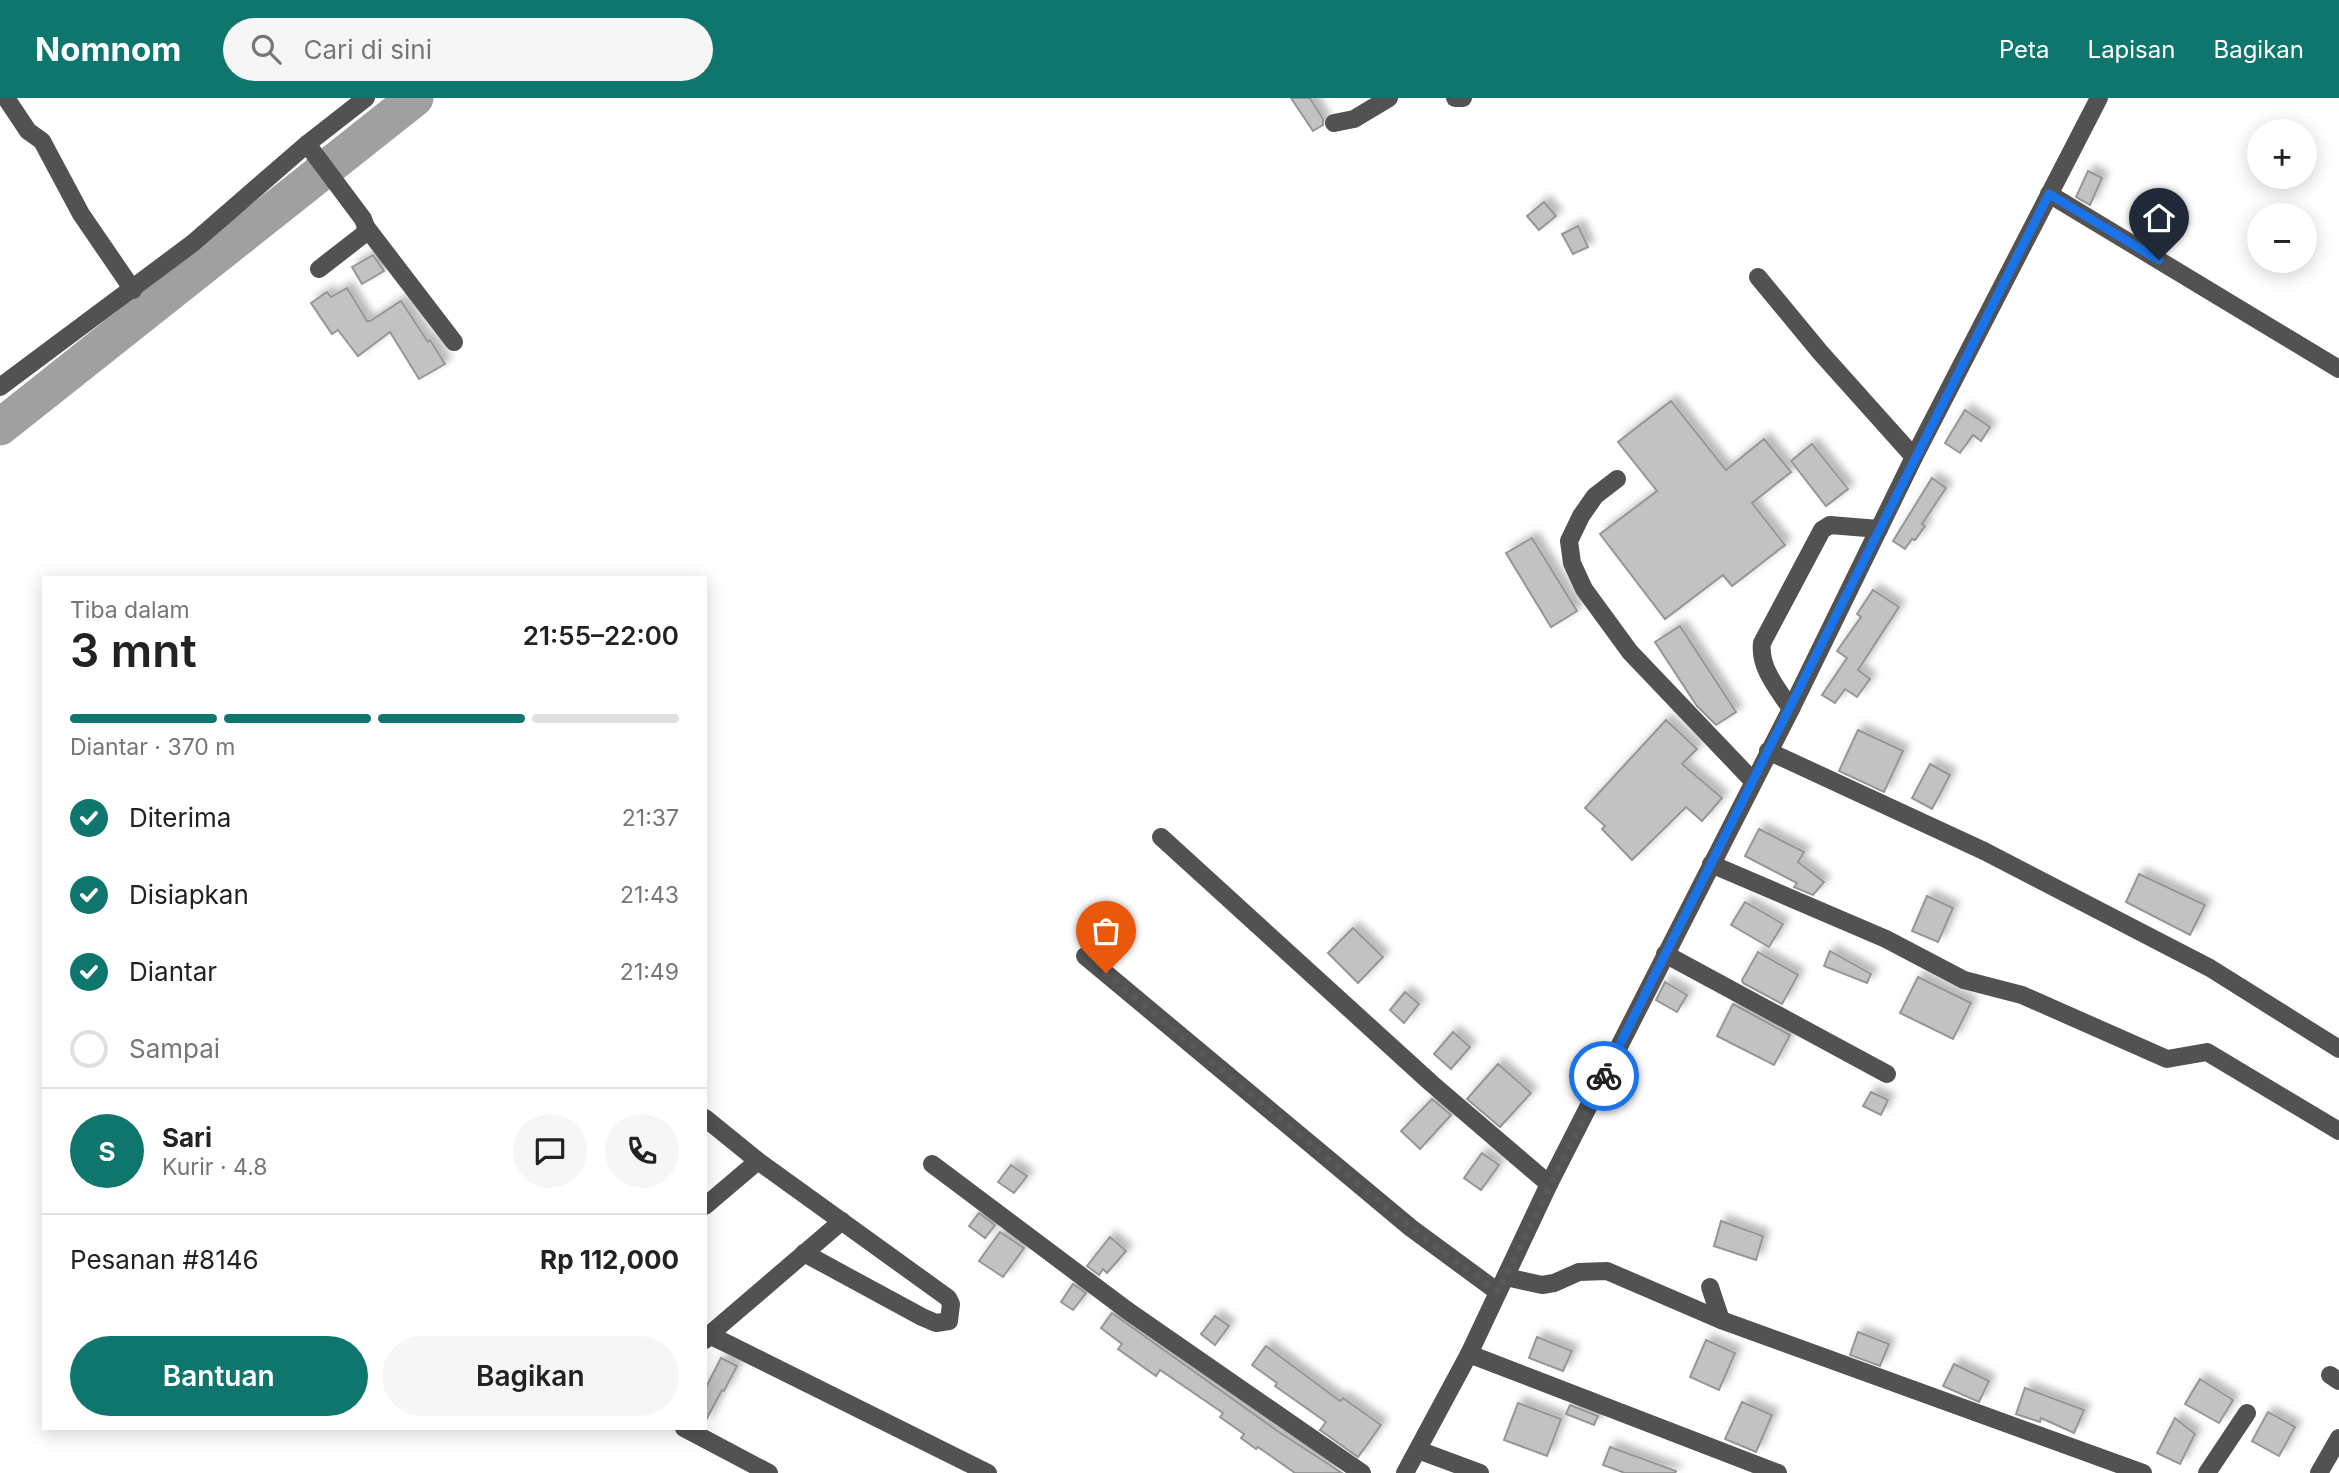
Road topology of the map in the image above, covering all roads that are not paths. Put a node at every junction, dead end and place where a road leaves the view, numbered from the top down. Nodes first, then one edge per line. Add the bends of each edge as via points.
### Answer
1 (6, 98) edge
2 (1389, 98) edge
3 (1455, 98) edge
4 (1462, 98) edge
5 (2099, 98) edge
6 (362, 99) edge
7 (1334, 123) dead end
8 (307, 144) junction
9 (2049, 194) junction
10 (366, 227) junction
11 (319, 269) dead end
12 (1758, 277) dead end
13 (133, 290) junction
14 (454, 342) dead end
15 (2339, 369) edge
16 (0, 387) edge
17 (1914, 457) junction
18 (1617, 479) dead end
19 (1879, 529) junction
20 (1791, 709) junction
21 (1768, 751) junction
22 (1753, 780) junction
23 (1161, 837) dead end
24 (1711, 864) junction
25 (1665, 954) junction
26 (1085, 956) dead end
27 (2339, 1049) edge
28 (1887, 1074) dead end
29 (707, 1120) edge
30 (2339, 1131) edge
31 (758, 1161) junction
32 (932, 1164) dead end
33 (1549, 1184) junction
34 (707, 1204) edge
35 (842, 1221) junction
36 (804, 1253) junction
37 (1502, 1284) junction
38 (1710, 1287) dead end
39 (1721, 1320) junction
40 (707, 1338) edge
41 (1469, 1354) junction
42 (2247, 1413) dead end
43 (688, 1430) edge
44 (2339, 1438) edge
45 (1418, 1450) junction
46 (769, 1473) edge
47 (988, 1473) edge
48 (1362, 1473) edge
49 (1405, 1473) edge
50 (1480, 1473) edge
51 (1779, 1473) edge
52 (2143, 1473) edge
53 (2207, 1473) edge
54 (2319, 1473) edge

1 - 13 street via 28,131 42,141 81,214
2 - 7 street via 1354,119
3 - 4 street
5 - 9 street
6 - 8 street
8 - 10 street
8 - 13 street
9 - 15 street
9 - 17 street
10 - 11 street via 364,234
10 - 14 street
12 - 17 street
13 - 16 street
17 - 19 street
18 - 22 street via 1595,496 1581,516 1569,541 1572,563 1584,589 1630,652
19 - 20 street
19 - 20 street via 1830,525 1822,530 1762,642 1764,666
20 - 21 street
21 - 22 street
21 - 27 street via 1984,851 2210,968
22 - 24 street
23 - 33 street
24 - 25 street
24 - 30 street via 1886,939 1964,980 2022,995 2167,1059 2207,1052
25 - 28 street
25 - 33 street
26 - 37 street via 1411,1228
29 - 31 street
31 - 34 street
31 - 35 street
32 - 48 street via 1128,1311
33 - 37 street
35 - 36 street
35 - 36 street via 948,1298 948,1321 936,1323 922,1317
36 - 40 street
37 - 39 street via 1542,1285 1578,1272 1607,1270
37 - 41 street
38 - 39 street
39 - 52 street
40 - 47 street
41 - 45 street
41 - 51 street
42 - 53 street
43 - 46 street
44 - 54 street
45 - 49 street
45 - 50 street

